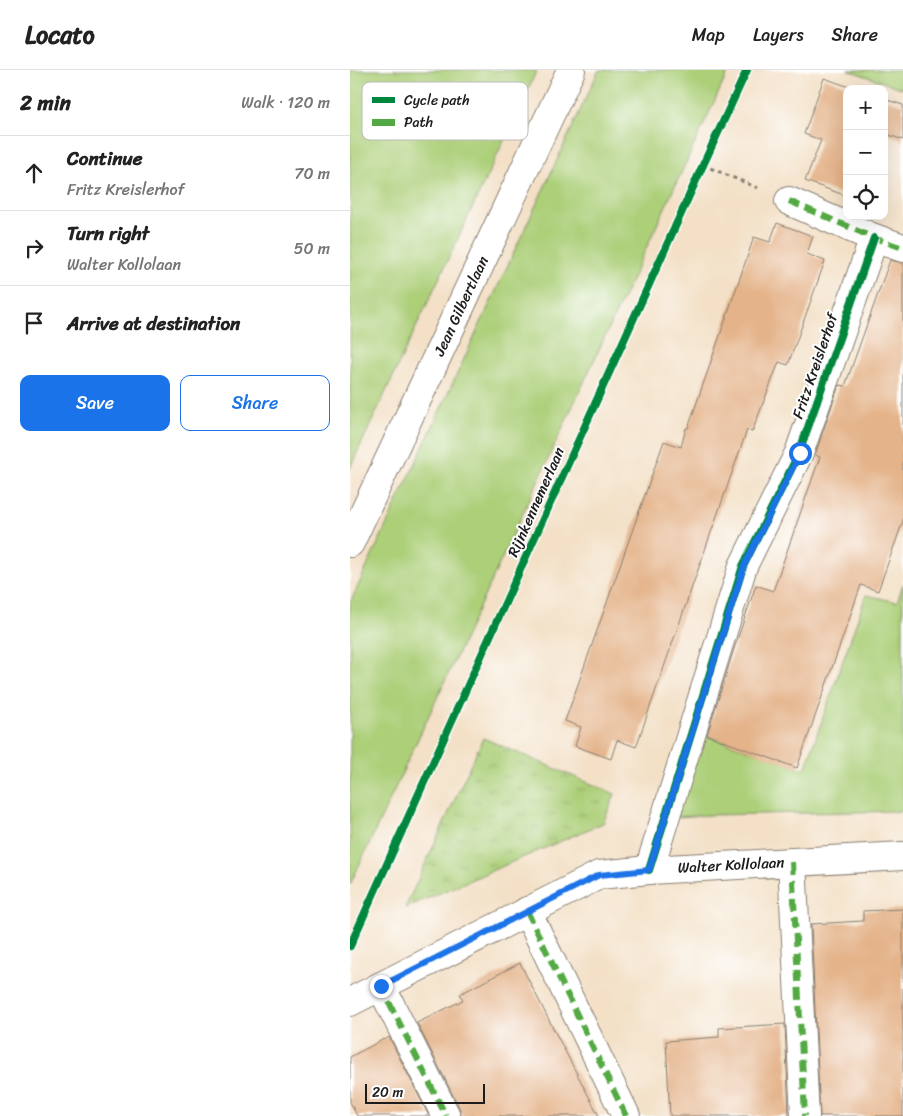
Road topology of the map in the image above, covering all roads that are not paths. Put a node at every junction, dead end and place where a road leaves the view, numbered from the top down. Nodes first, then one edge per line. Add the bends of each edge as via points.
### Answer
1 (571, 70) edge
2 (789, 201) road end
3 (874, 238) junction
4 (903, 248) edge
5 (350, 543) edge
6 (903, 856) edge
7 (792, 862) junction
8 (649, 870) junction
9 (527, 911) junction
10 (381, 986) junction
11 (350, 1002) edge
12 (446, 1116) edge
13 (626, 1116) edge
14 (805, 1116) edge

1 - 5 street, Jean Gilbertlaan
2 - 3 street
3 - 4 street
3 - 8 street, Fritz Kreislerhof via 800,453 744,566
6 - 7 street, Walter Kollolaan
7 - 8 street, Walter Kollolaan
7 - 14 street
8 - 9 street, Walter Kollolaan via 599,875
9 - 10 street, Walter Kollolaan
9 - 13 street
10 - 11 street, Walter Kollolaan
10 - 12 street

